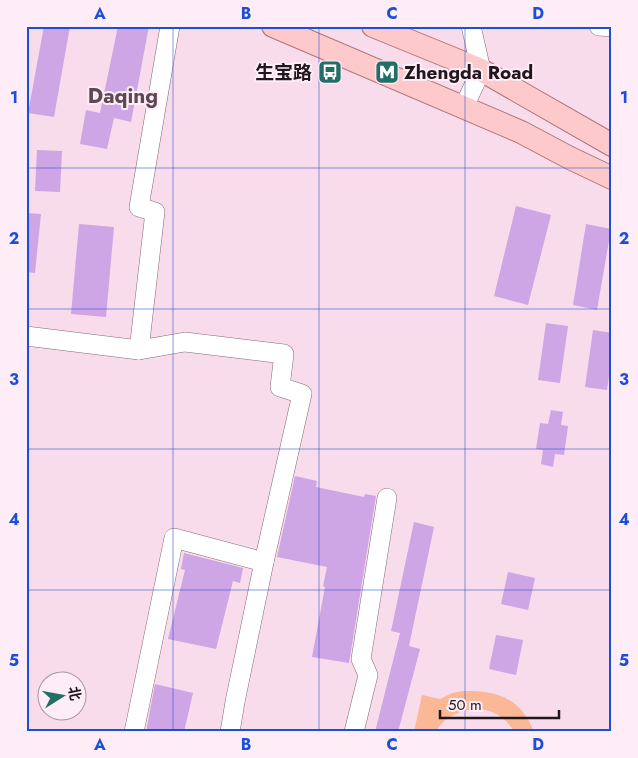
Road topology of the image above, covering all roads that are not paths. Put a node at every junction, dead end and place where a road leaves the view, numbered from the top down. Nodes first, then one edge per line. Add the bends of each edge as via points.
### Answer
1 (170, 26) edge
2 (273, 26) edge
3 (374, 26) edge
4 (472, 26) edge
5 (599, 26) edge
6 (612, 27) edge
7 (480, 70) junction
8 (464, 107) junction
9 (612, 145) edge
10 (570, 158) junction
11 (612, 178) edge
12 (612, 185) edge
13 (26, 336) edge
14 (139, 350) junction
15 (387, 498) dead end
16 (264, 562) junction
17 (134, 732) edge
18 (230, 732) edge
19 (354, 732) edge

1 - 14 street via 139,207 155,212
2 - 8 main road
3 - 7 main road
4 - 7 street
5 - 6 street
7 - 8 street
7 - 9 main road
8 - 10 main road
10 - 11 main road
10 - 12 main road
13 - 14 street
14 - 16 street via 185,342 284,354 280,387 302,394
15 - 19 street via 361,659 368,675
16 - 17 street via 174,538
16 - 18 street

